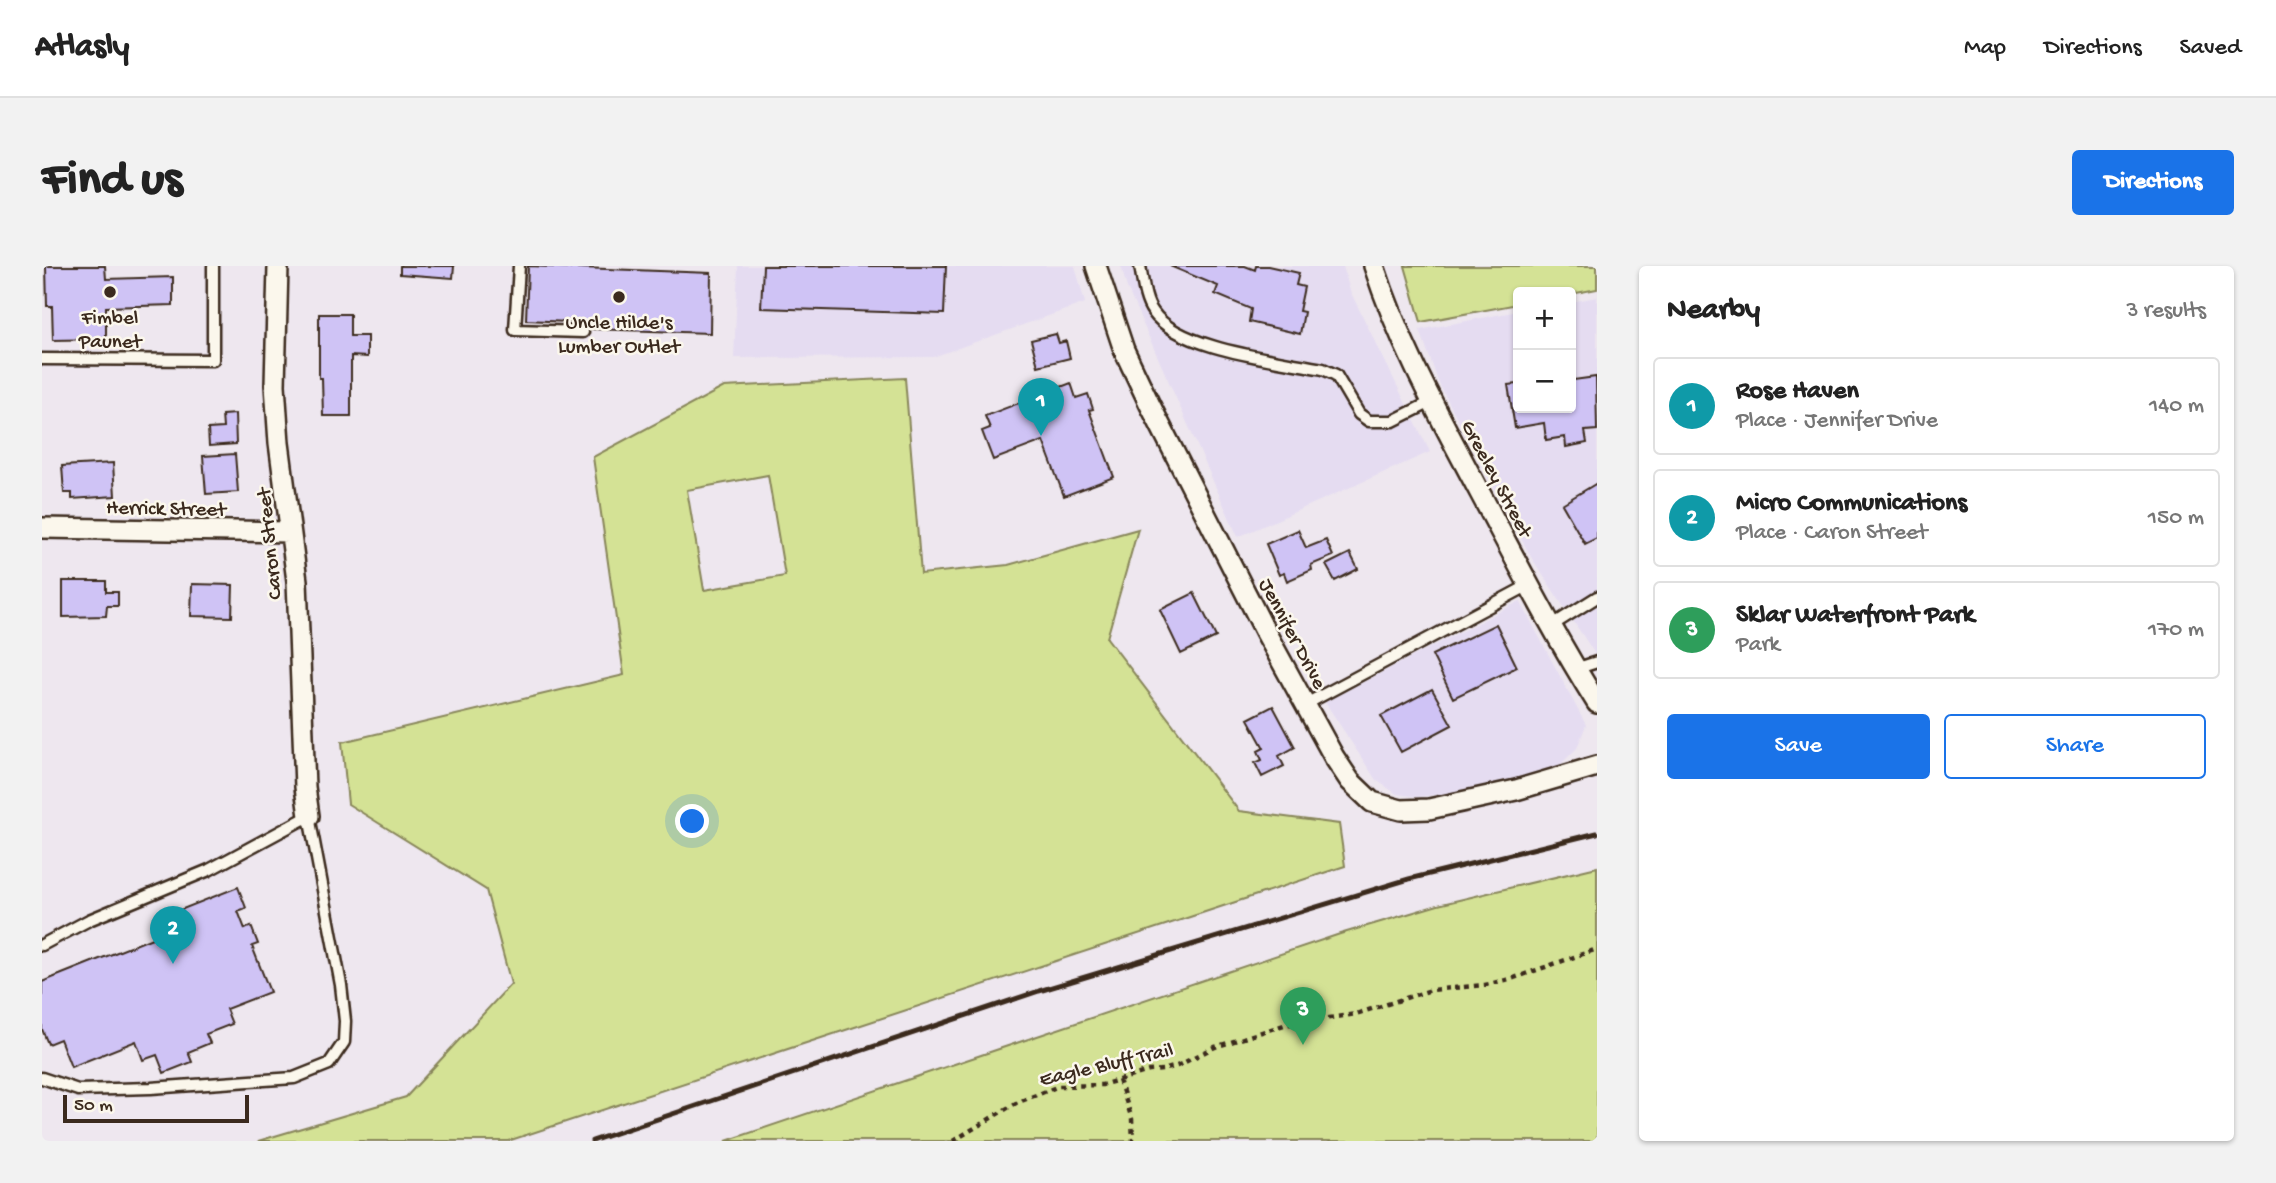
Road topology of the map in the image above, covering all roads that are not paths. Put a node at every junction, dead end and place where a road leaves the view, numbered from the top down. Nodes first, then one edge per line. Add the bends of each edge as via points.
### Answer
1 (213, 266) edge
2 (278, 266) edge
3 (519, 266) edge
4 (1096, 266) edge
5 (1140, 266) edge
6 (1374, 266) edge
7 (583, 332) dead end
8 (42, 359) edge
9 (1431, 402) junction
10 (42, 528) edge
11 (290, 533) junction
12 (1529, 585) junction
13 (1597, 597) edge
14 (1550, 626) junction
15 (1597, 662) edge
16 (1575, 669) junction
17 (1597, 703) edge
18 (1306, 704) junction
19 (1597, 766) edge
20 (309, 816) junction
21 (42, 945) edge
22 (42, 1078) edge

1 - 8 lane via 213,360
2 - 11 street, Caron Street via 275,385
3 - 7 lane via 515,330
4 - 18 street, Jennifer Drive via 1124,350 1150,405
5 - 9 lane via 1152,310 1182,336 1323,369 1336,375 1368,421 1393,421
6 - 9 street, Greeley Street
9 - 12 street, Greeley Street
10 - 11 street, Herrick Street
11 - 20 street, Caron Street via 297,581
12 - 14 street, Greeley Street
12 - 18 lane
13 - 14 lane
14 - 16 street, Greeley Street
15 - 16 lane
16 - 17 street, Greeley Street
18 - 19 street, Jennifer Drive via 1350,781 1372,802 1401,810 1429,809 1516,790
20 - 21 lane via 209,870 89,919
20 - 22 lane via 345,1021 344,1042 329,1065 294,1077 151,1088 78,1090

